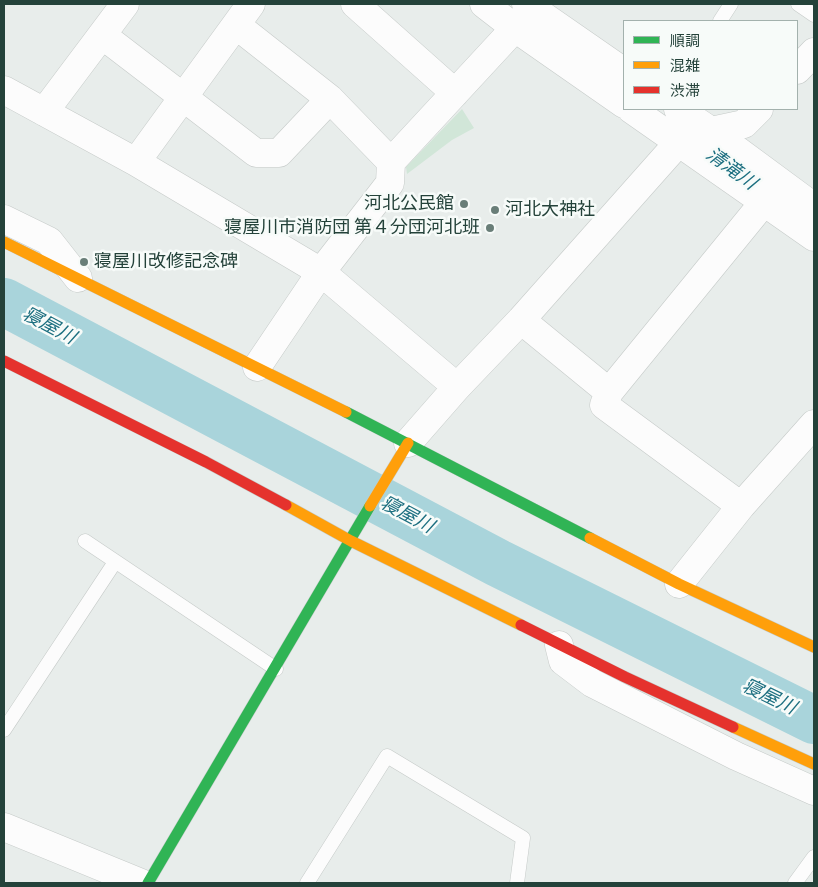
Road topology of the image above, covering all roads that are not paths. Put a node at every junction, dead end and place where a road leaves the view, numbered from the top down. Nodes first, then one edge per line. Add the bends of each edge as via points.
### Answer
1 (125, 4) edge
2 (355, 4) edge
3 (484, 4) edge
4 (731, 4) edge
5 (798, 4) edge
6 (536, 7) edge
7 (243, 14) edge
8 (814, 14) edge
9 (721, 20) edge
10 (515, 28) junction
11 (102, 35) junction
12 (814, 52) edge
13 (798, 69) edge
14 (623, 71) edge
15 (4, 90) edge
16 (455, 93) junction
17 (183, 98) junction
18 (330, 99) junction
19 (623, 103) edge
20 (632, 110) edge
21 (680, 110) edge
22 (758, 110) edge
23 (44, 112) junction
24 (711, 131) junction
25 (678, 142) junction
26 (136, 162) junction
27 (391, 162) junction
28 (764, 202) junction
29 (814, 207) edge
30 (4, 219) edge
31 (814, 236) edge
32 (4, 242) edge
33 (321, 272) junction
34 (78, 278) junction
35 (522, 320) junction
36 (4, 361) edge
37 (257, 367) junction
38 (457, 387) junction
39 (609, 392) junction
40 (814, 424) edge
41 (405, 448) junction
42 (741, 506) junction
43 (85, 541) dead end
44 (351, 542) junction
45 (115, 562) junction
46 (679, 584) junction
47 (559, 645) junction
48 (814, 647) edge
49 (276, 669) junction
50 (4, 730) edge
51 (814, 764) edge
52 (814, 791) edge
53 (4, 827) edge
54 (814, 857) edge
55 (141, 883) edge
56 (148, 883) edge
57 (307, 883) edge
58 (517, 883) edge
59 (795, 883) edge

1 - 11 street
2 - 16 street
3 - 10 street
4 - 9 lane
5 - 8 lane
6 - 14 street
7 - 17 street
7 - 18 street
10 - 16 street
10 - 19 street
11 - 17 street
11 - 23 street
12 - 13 street
15 - 23 street
16 - 27 street
17 - 18 street via 256,153 279,153
17 - 26 street
18 - 27 street
20 - 25 street
21 - 24 street
22 - 24 street via 744,124
23 - 26 street
24 - 25 street
24 - 29 street
25 - 28 street
25 - 35 street
26 - 33 street
27 - 33 street via 390,183
28 - 31 street
28 - 39 street
30 - 34 street via 49,241
32 - 34 street
33 - 37 street
33 - 38 street
34 - 37 street
35 - 38 street
35 - 39 street
36 - 44 street via 206,462
37 - 41 street
38 - 41 street
39 - 42 street via 604,405
40 - 42 street
41 - 44 street
41 - 46 street
42 - 46 street
43 - 45 lane
44 - 47 street
44 - 49 street
45 - 49 lane
45 - 50 lane
46 - 48 street
47 - 51 street
47 - 52 street via 563,661 592,683 736,756
49 - 56 street
53 - 55 street
54 - 59 lane
57 - 58 lane via 388,756 523,838

